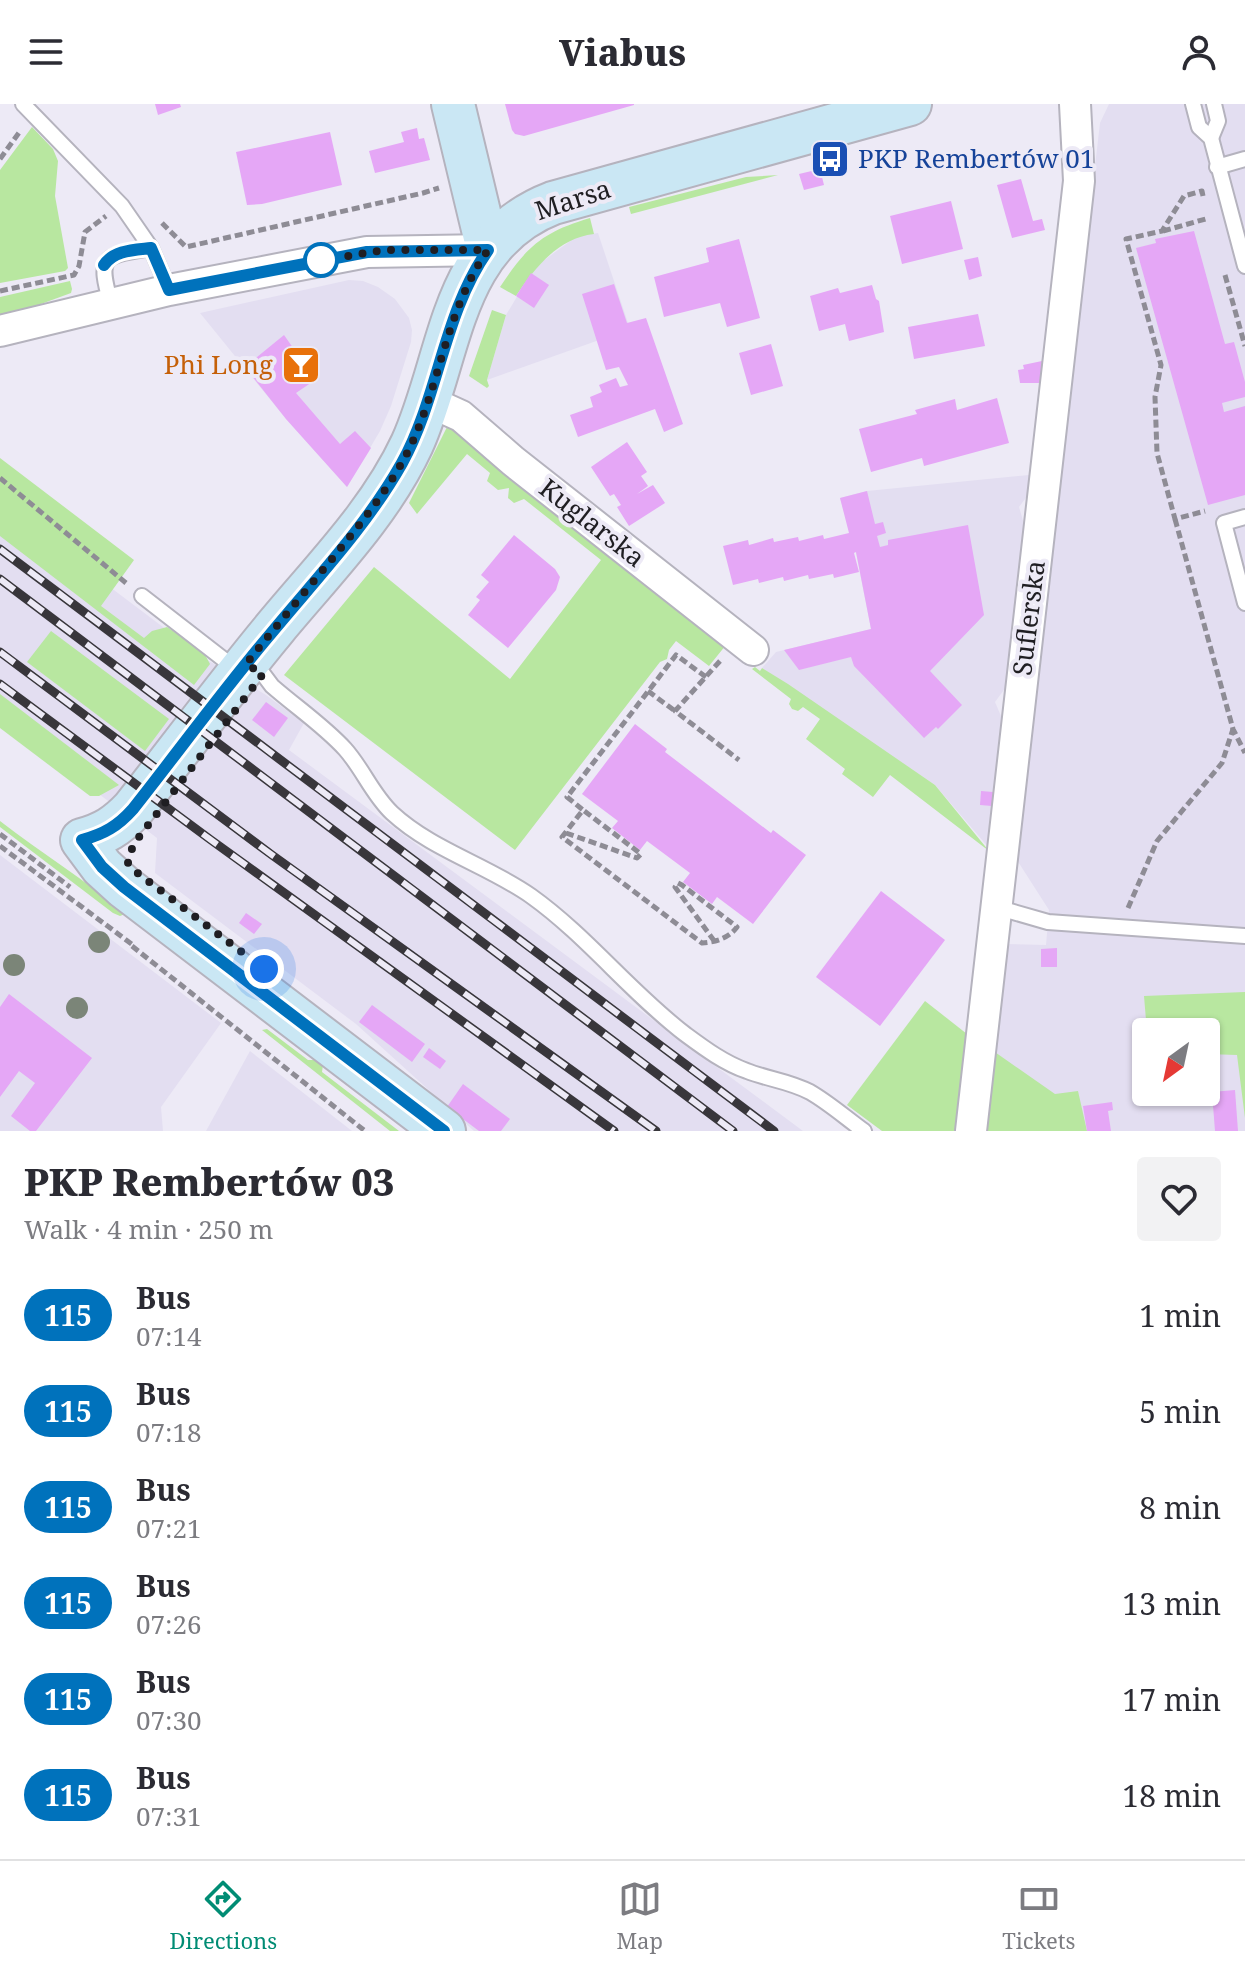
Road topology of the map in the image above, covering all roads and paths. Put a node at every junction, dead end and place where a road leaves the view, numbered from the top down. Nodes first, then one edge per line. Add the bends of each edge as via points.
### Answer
1 (453, 104) edge
2 (910, 104) edge
3 (1075, 104) edge
4 (1193, 104) edge
5 (1214, 104) edge
6 (29, 109) edge
7 (1211, 138) junction
8 (0, 159) edge
9 (1245, 159) edge
10 (1217, 167) junction
11 (451, 183) dead end
12 (1202, 191) dead end
13 (122, 206) junction
14 (1209, 218) dead end
15 (1162, 231) junction
16 (151, 248) junction
17 (488, 250) junction
18 (1245, 266) edge
19 (169, 290) junction
20 (0, 291) edge
21 (111, 304) junction
22 (0, 331) edge
23 (428, 401) junction
24 (0, 478) edge
25 (1217, 508) dead end
26 (1245, 517) edge
27 (1175, 519) junction
28 (142, 596) joint
29 (1245, 603) edge
30 (753, 650) dead end
31 (242, 668) junction
32 (713, 669) dead end
33 (706, 677) junction
34 (648, 691) junction
35 (675, 711) junction
36 (1233, 729) junction
37 (1245, 753) edge
38 (739, 760) dead end
39 (583, 810) junction
40 (566, 833) junction
41 (0, 834) edge
42 (73, 889) dead end
43 (996, 907) junction
44 (1128, 928) junction
45 (1245, 936) edge
46 (715, 942) junction
47 (132, 946) dead end
48 (365, 1131) edge
49 (444, 1131) edge
50 (864, 1131) edge
51 (971, 1131) edge

1 - 17 main road
2 - 17 main road, Marsa via 553,203 518,219
3 - 43 street, Suflerska via 1079,181
4 - 7 lane via 1199,127
5 - 7 lane via 1218,121
6 - 8 path
6 - 13 lane
7 - 10 lane
9 - 10 lane
10 - 18 lane
11 - 13 path via 186,247 138,204
12 - 15 path via 1184,196
13 - 16 lane
13 - 20 path via 85,232 74,275
14 - 15 path
15 - 27 path via 1126,239 1161,365 1155,397 1157,453
16 - 19 lane
16 - 21 lane via 108,259 103,274
17 - 19 street via 367,252
17 - 23 main road, Marsa via 459,304
19 - 21 street
21 - 22 street
23 - 30 street, Kuglarska via 466,420
23 - 31 main road, Marsa via 412,444 383,494
24 - 28 path
25 - 27 path
26 - 29 lane via 1224,523
27 - 36 path
28 - 31 lane
31 - 49 main road, Marsa via 122,821 82,840 124,887
31 - 50 lane via 263,674 346,750 393,813 535,899 708,1050 739,1068 808,1091
32 - 33 path
33 - 34 path via 676,655
33 - 35 path
34 - 35 path
34 - 39 path via 567,797
35 - 38 path
36 - 37 path
36 - 44 path via 1222,763 1157,841 1126,915
39 - 40 path
39 - 40 path via 641,854 637,858
40 - 46 path via 562,837 702,943
41 - 42 path
43 - 44 lane via 1048,922
43 - 51 street, Suflerska
44 - 45 lane
46 - 46 path via 737,927 678,883 675,887
47 - 48 path

